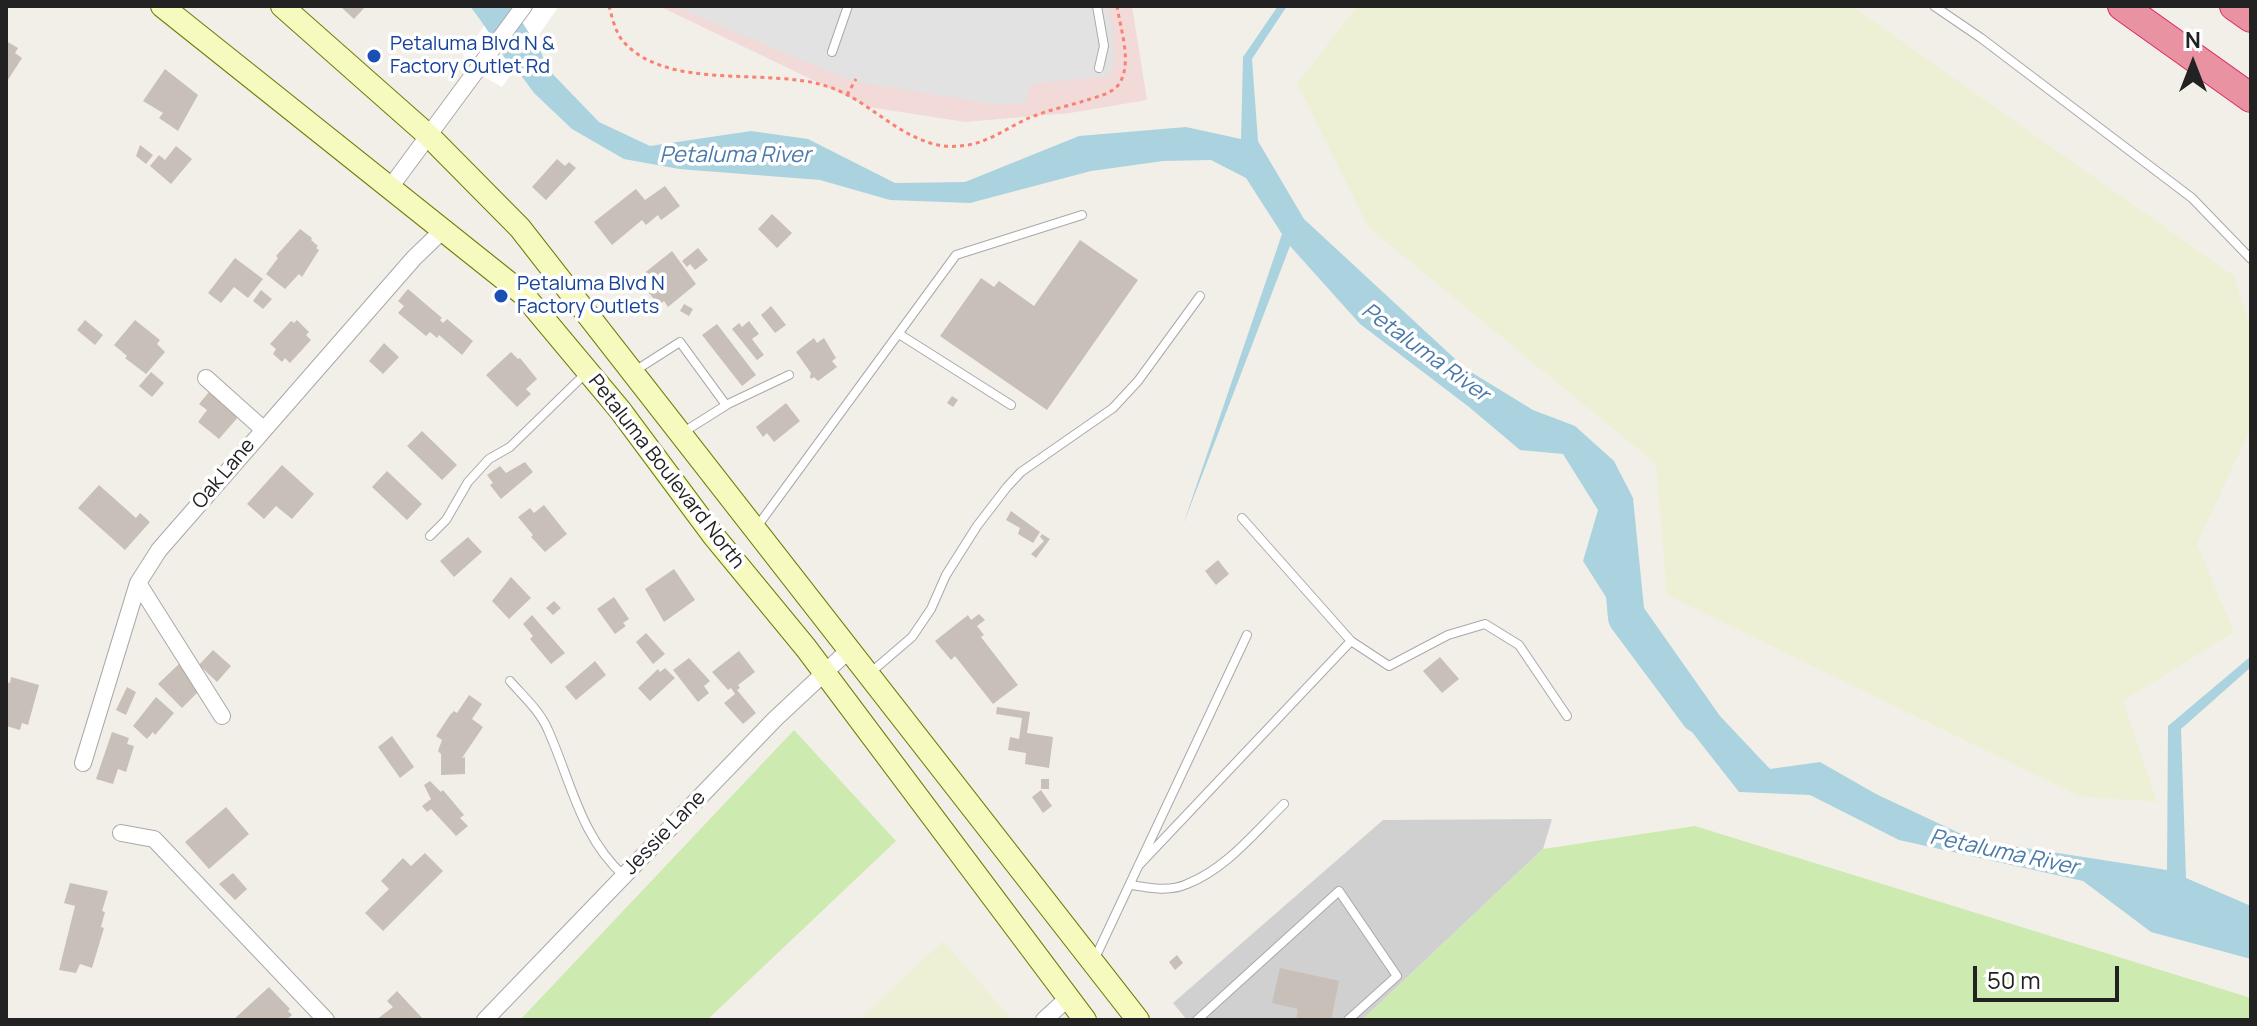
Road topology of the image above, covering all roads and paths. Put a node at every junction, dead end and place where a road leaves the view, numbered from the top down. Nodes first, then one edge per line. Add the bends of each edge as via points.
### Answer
1 (162, 6) edge
2 (524, 6) edge
3 (609, 6) edge
4 (848, 6) edge
5 (1097, 6) edge
6 (1117, 6) edge
7 (1934, 6) edge
8 (2122, 6) edge
9 (2234, 6) edge
10 (295, 13) edge
11 (2251, 18) edge
12 (832, 52) dead end
13 (1099, 68) dead end
14 (856, 79) dead end
15 (847, 95) junction
16 (2251, 98) edge
17 (429, 136) junction
18 (389, 189) junction
19 (1082, 215) dead end
20 (442, 231) junction
21 (2251, 259) edge
22 (1200, 296) dead end
23 (899, 334) junction
24 (588, 372) junction
25 (633, 372) junction
26 (789, 375) dead end
27 (206, 378) dead end
28 (726, 405) junction
29 (1011, 405) dead end
30 (263, 429) junction
31 (681, 433) junction
32 (1242, 518) dead end
33 (756, 529) junction
34 (430, 536) dead end
35 (138, 583) junction
36 (1247, 635) dead end
37 (1351, 641) junction
38 (850, 649) junction
39 (824, 673) junction
40 (869, 673) junction
41 (510, 681) dead end
42 (222, 716) dead end
43 (1567, 716) dead end
44 (83, 763) dead end
45 (1284, 804) dead end
46 (121, 833) dead end
47 (1140, 864) junction
48 (624, 876) junction
49 (1131, 885) junction
50 (1093, 962) junction
51 (1067, 999) junction
52 (326, 1020) edge
53 (485, 1020) edge
54 (1044, 1020) edge
55 (1085, 1020) edge
56 (1138, 1020) edge
57 (1197, 1020) edge
58 (1348, 1020) edge

1 - 18 main road, Petaluma Boulevard North
2 - 17 street
3 - 15 path via 622,40 648,60 706,75 799,80
4 - 12 lane
5 - 13 lane via 1104,46
6 - 15 path via 1124,53 1119,85 979,142 940,146 912,137
7 - 21 lane via 2192,198
8 - 16 highway
9 - 11 highway
10 - 17 main road, Petaluma Boulevard North
14 - 15 path
17 - 18 street
17 - 25 main road, Petaluma Boulevard North via 520,228
18 - 20 main road, Petaluma Boulevard North
19 - 23 lane via 956,255
20 - 24 main road, Petaluma Boulevard North via 523,294
20 - 30 street, Oak Lane
22 - 40 lane via 1113,408 1007,487 977,526 912,637
23 - 29 lane
23 - 33 lane
24 - 34 lane via 510,447 489,459
24 - 39 main road, Petaluma Boulevard North
25 - 28 lane via 680,342
25 - 31 main road, Petaluma Boulevard North
26 - 28 lane
27 - 30 street
28 - 31 lane
30 - 35 street, Oak Lane via 159,550
31 - 33 main road, Petaluma Boulevard North
32 - 37 lane
33 - 38 main road, Petaluma Boulevard North
35 - 42 street
35 - 44 street, Oak Lane
36 - 47 lane
37 - 43 lane via 1389,666 1448,635 1485,624 1519,645
37 - 47 lane
38 - 39 street, Jessie Lane
38 - 40 main road, Petaluma Boulevard North
39 - 48 street, Jessie Lane
39 - 51 main road, Petaluma Boulevard North
40 - 50 main road, Petaluma Boulevard North
41 - 48 lane via 547,727 586,823 609,862
45 - 49 lane via 1227,860 1186,885
46 - 52 street via 154,839
47 - 49 lane
48 - 53 street, Jessie Lane
49 - 50 lane
50 - 56 main road, Petaluma Boulevard North
51 - 54 street
51 - 55 main road, Petaluma Boulevard North
57 - 58 lane via 1339,891 1397,976

